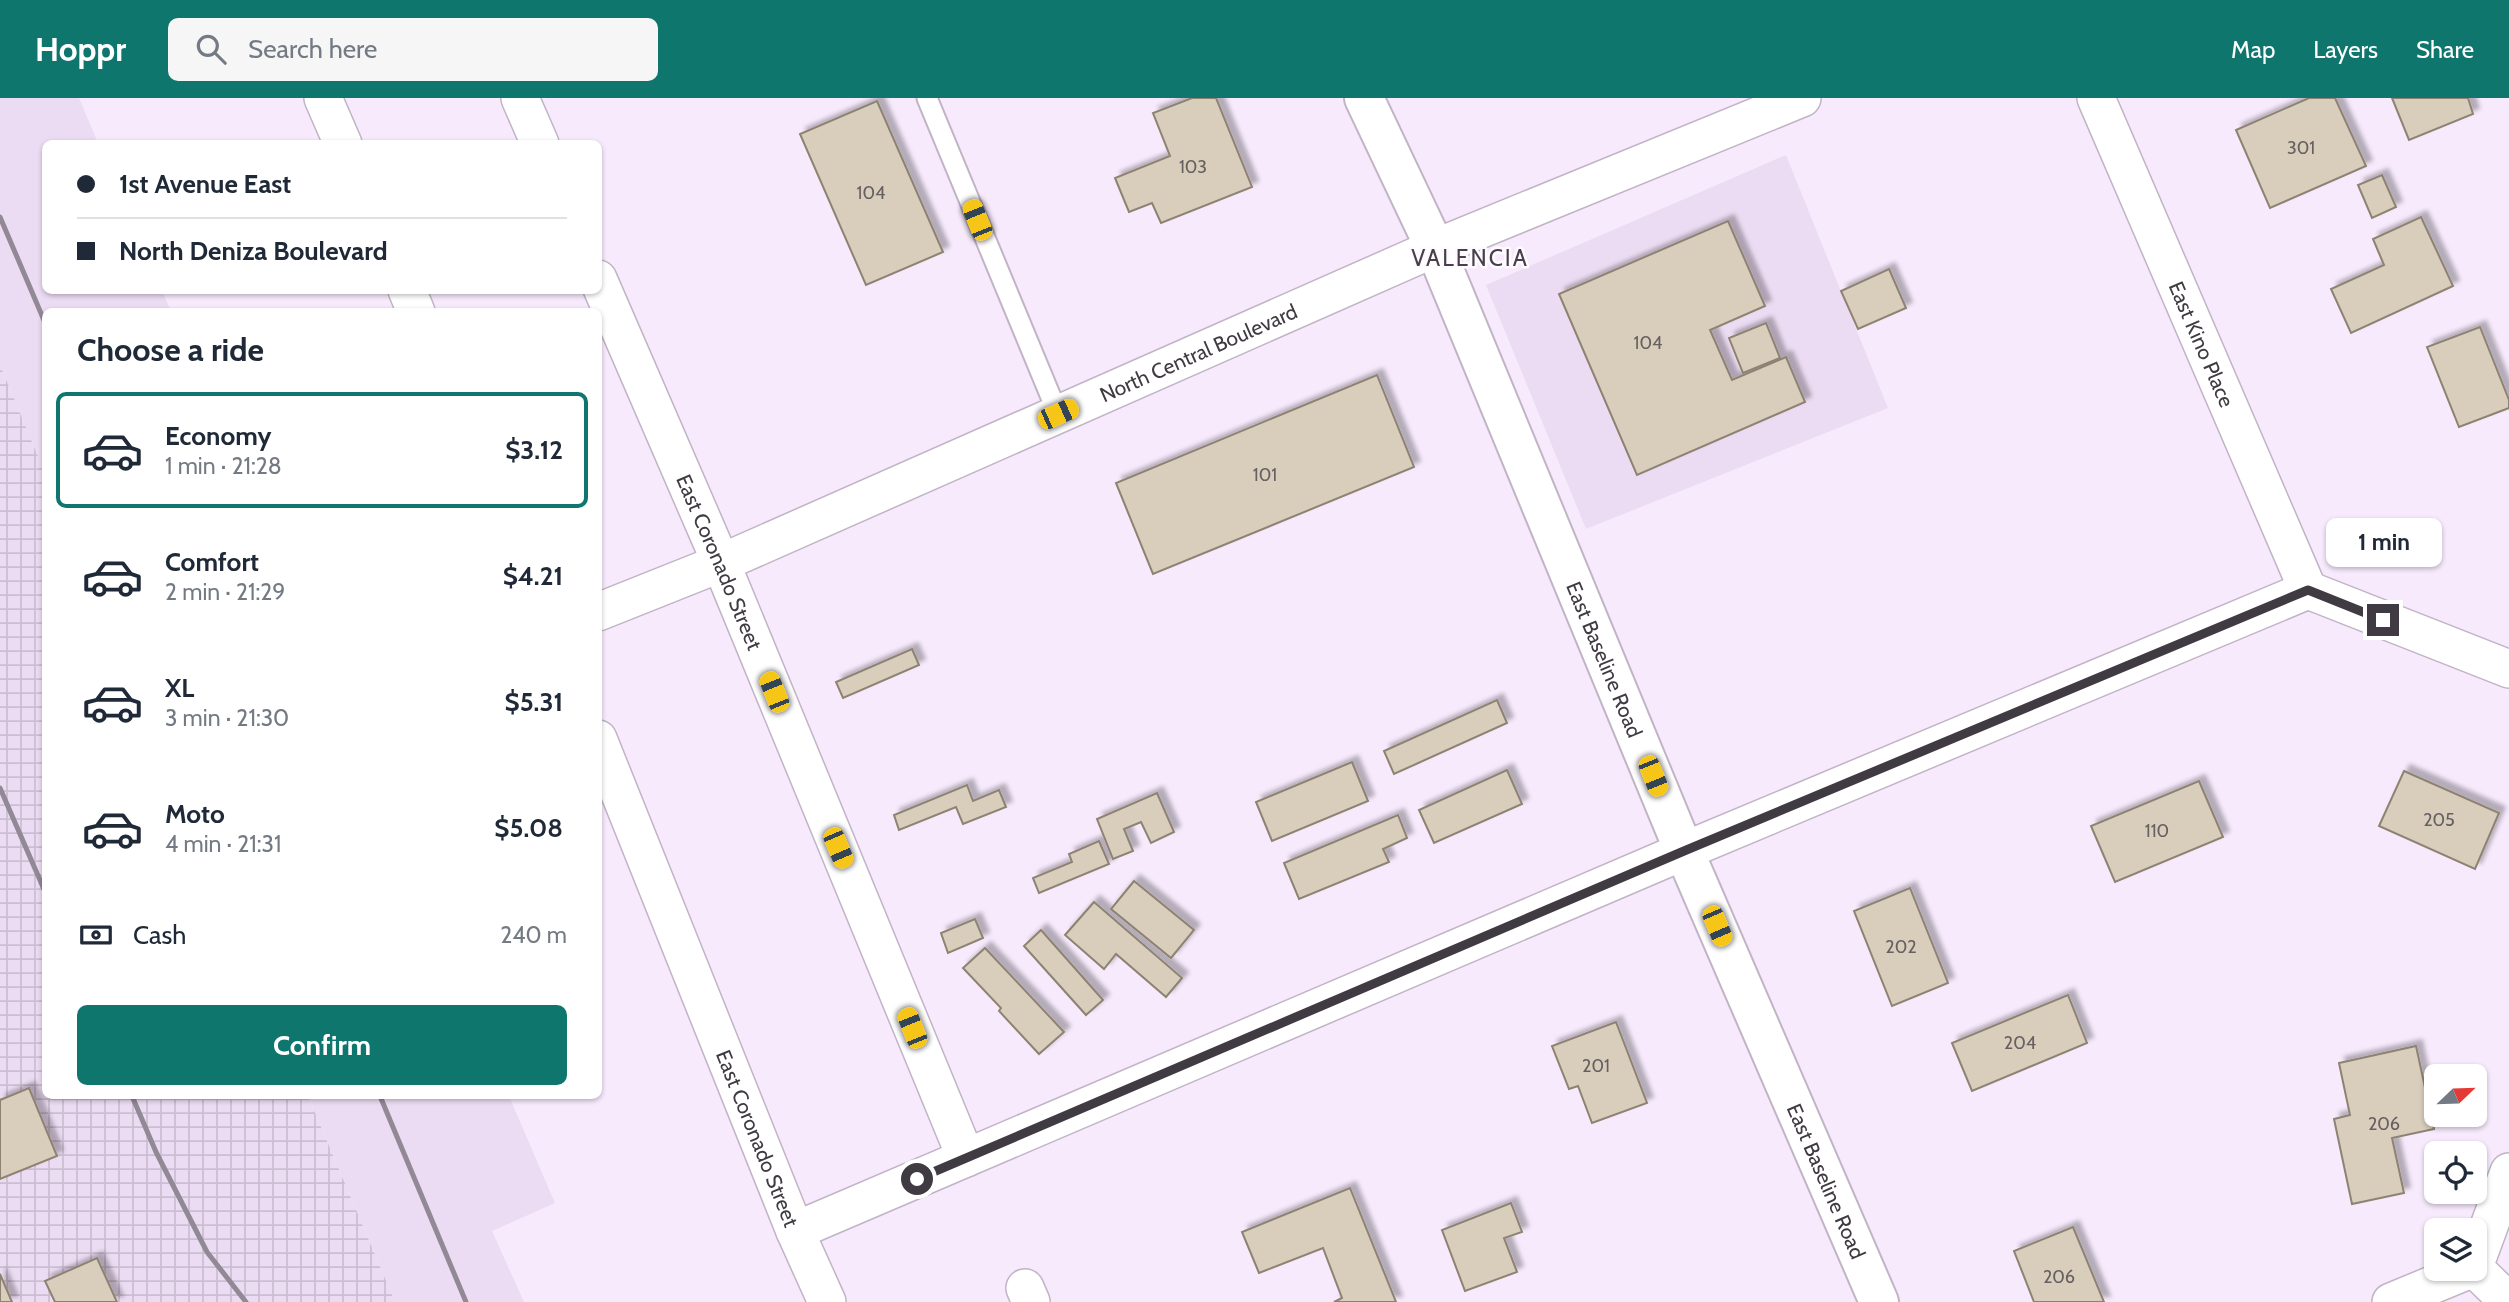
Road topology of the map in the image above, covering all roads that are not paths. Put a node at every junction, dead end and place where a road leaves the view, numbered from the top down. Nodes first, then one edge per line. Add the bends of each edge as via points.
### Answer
1 (323, 98) edge
2 (520, 98) edge
3 (927, 98) edge
4 (1364, 98) edge
5 (1802, 98) edge
6 (2096, 98) edge
7 (341, 140) edge
8 (538, 140) edge
9 (1434, 248) junction
10 (602, 288) edge
11 (1058, 414) junction
12 (721, 563) junction
13 (2308, 590) junction
14 (602, 610) edge
15 (2509, 669) edge
16 (602, 749) edge
17 (1684, 851) junction
18 (966, 1157) junction
19 (2509, 1172) edge
20 (795, 1231) junction
21 (2487, 1231) edge
22 (2442, 1281) edge
23 (2487, 1281) edge
24 (827, 1302) edge
25 (1879, 1302) edge
26 (2391, 1302) edge
27 (2509, 1302) edge

1 - 7 street
2 - 8 street
3 - 11 lane
4 - 9 main road, East Baseline Road
5 - 9 street, North Central Boulevard
6 - 13 street, East Kino Place
9 - 11 street, North Central Boulevard
9 - 17 main road, East Baseline Road
10 - 12 street, East Coronado Street
11 - 12 street, North Central Boulevard
12 - 14 street, North Central Boulevard
12 - 18 street, East Coronado Street
13 - 15 street
13 - 17 street
16 - 20 street, East Coronado Street
17 - 18 street
17 - 25 main road, East Baseline Road
18 - 20 street
19 - 21 street
20 - 24 street, East Coronado Street
22 - 26 street
23 - 27 street

